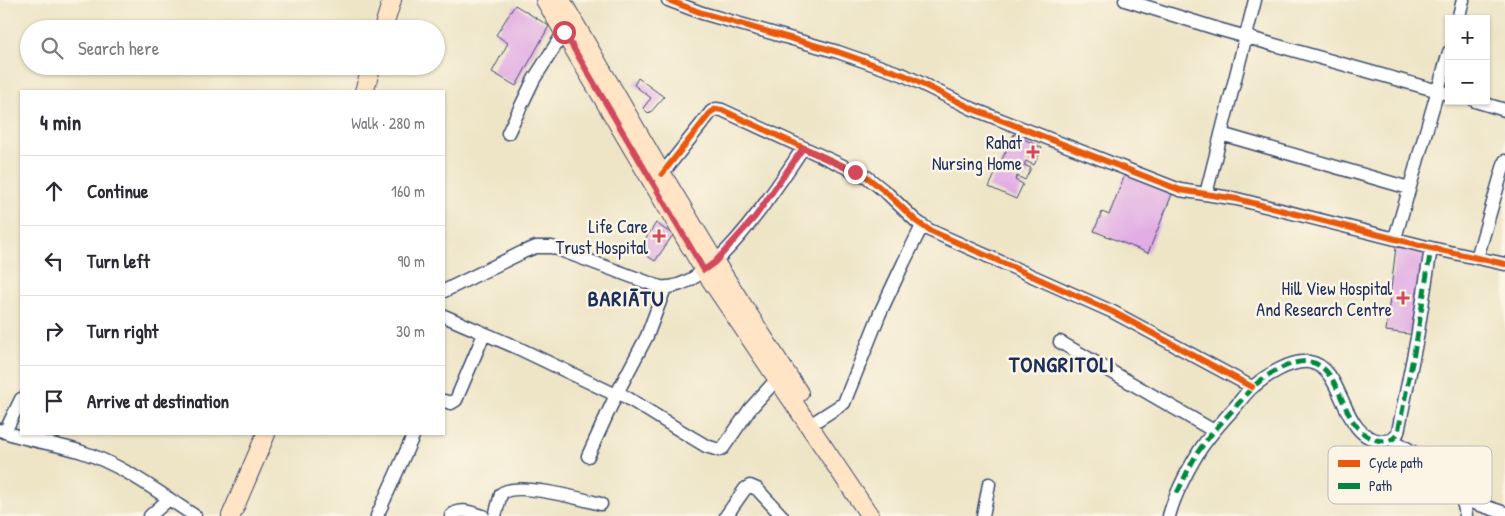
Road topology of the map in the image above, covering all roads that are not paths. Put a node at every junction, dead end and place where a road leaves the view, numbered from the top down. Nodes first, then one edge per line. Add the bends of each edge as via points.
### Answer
1 (392, 0) edge
2 (545, 0) edge
3 (561, 0) edge
4 (668, 0) edge
5 (1125, 0) edge
6 (1255, 0) edge
7 (1463, 0) edge
8 (1459, 15) edge
9 (386, 20) edge
10 (564, 32) junction
11 (1246, 37) junction
12 (1448, 60) edge
13 (369, 75) edge
14 (364, 90) edge
15 (1443, 92) edge
16 (1488, 105) edge
17 (1505, 110) edge
18 (508, 133) dead end
19 (1221, 134) junction
20 (803, 148) junction
21 (1505, 161) edge
22 (662, 174) junction
23 (1409, 188) junction
24 (1206, 194) junction
25 (922, 226) junction
26 (1395, 238) junction
27 (1431, 248) junction
28 (1477, 258) junction
29 (1505, 264) edge
30 (710, 266) junction
31 (665, 288) junction
32 (445, 291) edge
33 (445, 316) edge
34 (484, 334) junction
35 (1060, 342) dead end
36 (777, 379) junction
37 (1252, 387) junction
38 (617, 394) junction
39 (445, 400) edge
40 (20, 401) edge
41 (816, 421) junction
42 (2, 431) edge
43 (1214, 431) junction
44 (266, 435) edge
45 (414, 435) edge
46 (1393, 440) junction
47 (1403, 446) edge
48 (588, 456) dead end
49 (989, 484) dead end
50 (169, 499) junction
51 (601, 504) dead end
52 (1477, 504) edge
53 (1505, 513) edge
54 (988, 515) edge
55 (150, 516) edge
56 (195, 516) edge
57 (231, 516) edge
58 (377, 516) edge
59 (451, 516) edge
60 (483, 516) edge
61 (495, 516) edge
62 (726, 516) edge
63 (782, 516) edge
64 (870, 516) edge
65 (883, 516) edge
66 (1169, 516) edge

1 - 9 main road
2 - 10 main road
3 - 22 main road
4 - 24 street via 904,75 973,109 1180,190
5 - 11 street
6 - 11 street
7 - 8 street
10 - 18 street via 534,79
10 - 30 main road
11 - 15 street
11 - 19 street
12 - 15 street
13 - 14 main road
15 - 23 street
16 - 17 street
19 - 23 street
19 - 24 street
20 - 22 street via 716,109
20 - 25 street via 867,178
20 - 30 street via 755,217
21 - 28 street
22 - 30 main road
23 - 26 street
24 - 26 street
25 - 37 street via 1113,312
25 - 41 street via 884,306 844,403
26 - 27 street
27 - 28 street
27 - 46 street via 1417,338 1398,432
28 - 29 street
30 - 31 street via 681,283
30 - 36 main road
30 - 41 main road via 785,368
31 - 32 street via 564,250 545,246 523,252
31 - 38 street via 647,336
33 - 34 street
34 - 38 street
34 - 39 street via 456,400 451,403
35 - 43 street
36 - 38 street via 750,409 724,448 719,450 706,446
36 - 64 main road
37 - 43 street
37 - 46 street via 1284,367 1310,362 1327,373 1362,433 1377,441
38 - 48 street
40 - 42 street
41 - 65 main road
42 - 50 street via 67,447 96,458
43 - 66 street via 1198,452
44 - 57 main road
45 - 58 street
46 - 47 street
49 - 54 street
50 - 55 street
50 - 56 street
51 - 61 street via 546,492 508,490 501,494
52 - 53 street
59 - 60 street via 462,511
62 - 63 street via 750,486 758,489

